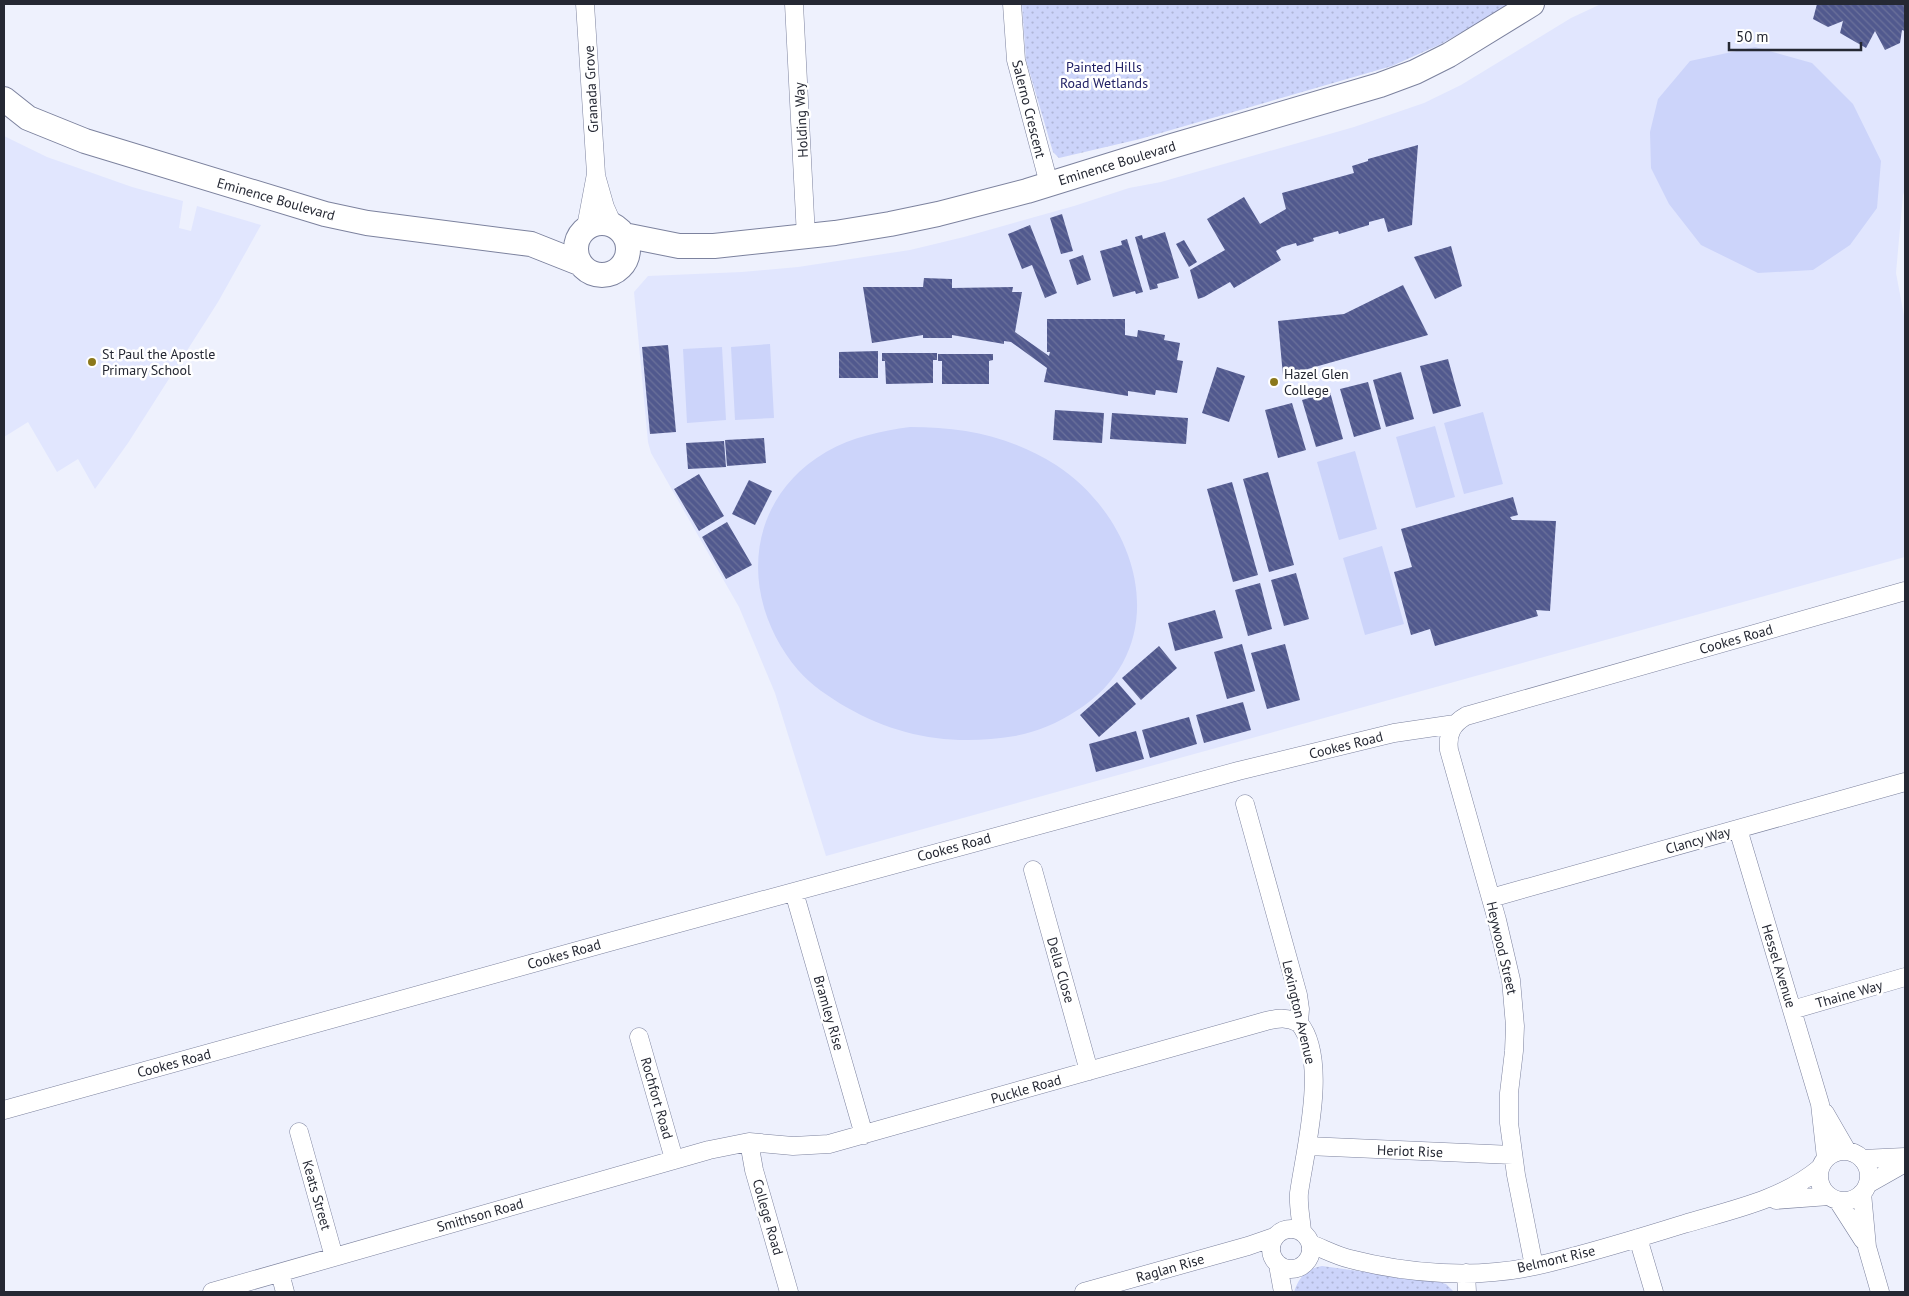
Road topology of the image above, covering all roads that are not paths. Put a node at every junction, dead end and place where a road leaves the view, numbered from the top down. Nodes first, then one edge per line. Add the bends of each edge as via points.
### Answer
1 (585, 4) edge
2 (794, 4) edge
3 (1012, 4) edge
4 (1532, 4) edge
5 (4, 99) edge
6 (4, 116) edge
7 (28, 118) junction
8 (596, 174) junction
9 (1049, 184) junction
10 (619, 230) junction
11 (583, 231) junction
12 (806, 237) junction
13 (531, 244) junction
14 (679, 246) junction
15 (579, 263) junction
16 (623, 264) junction
17 (1905, 591) edge
18 (1455, 724) junction
19 (1905, 782) edge
20 (1245, 804) dead end
21 (1738, 829) junction
22 (1032, 870) dead end
23 (794, 892) junction
24 (1491, 898) junction
25 (1905, 977) edge
26 (1792, 1010) junction
27 (1299, 1023) junction
28 (639, 1037) dead end
29 (1089, 1071) junction
30 (1820, 1104) junction
31 (4, 1110) edge
32 (299, 1132) dead end
33 (864, 1135) junction
34 (750, 1142) junction
35 (1307, 1146) junction
36 (1513, 1155) junction
37 (1854, 1155) junction
38 (1905, 1157) edge
39 (674, 1159) junction
40 (1823, 1163) junction
41 (1905, 1163) edge
42 (1865, 1188) junction
43 (1833, 1198) junction
44 (1758, 1202) junction
45 (1293, 1235) junction
46 (1638, 1238) junction
47 (1867, 1247) junction
48 (1228, 1252) junction
49 (334, 1257) junction
50 (1349, 1259) junction
51 (1288, 1263) junction
52 (1534, 1266) junction
53 (280, 1273) junction
54 (1466, 1273) junction
55 (212, 1292) edge
56 (285, 1292) edge
57 (789, 1292) edge
58 (1084, 1292) edge
59 (1283, 1292) edge
60 (1467, 1292) edge
61 (1654, 1292) edge
62 (1880, 1292) edge

1 - 8 street, Granada Grove
2 - 12 street, Holding Way
3 - 9 street, Salerno Crescent via 1016,60
4 - 9 street, Eminence Boulevard via 1415,72
5 - 7 street, Eminence Boulevard
6 - 7 street, Eminence Boulevard
7 - 13 street, Eminence Boulevard via 85,141 325,214 401,228
8 - 10 street, Granada Grove via 605,207
8 - 11 street, Granada Grove
9 - 12 street, Eminence Boulevard via 938,214
10 - 11 street via 600,222
10 - 14 street, Eminence Boulevard via 641,240
10 - 16 street via 628,250
11 - 13 street, Eminence Boulevard
11 - 15 street via 575,249
12 - 14 street, Eminence Boulevard
13 - 15 street, Eminence Boulevard
14 - 16 street, Eminence Boulevard
15 - 16 street via 590,273 604,275
17 - 18 street, Cookes Road via 1466,716
18 - 23 street, Cookes Road via 1394,733 1238,771
18 - 24 street, Heywood Street via 1449,734 1449,750
19 - 21 street, Clancy Way
20 - 27 street, Lexington Avenue via 1298,995
21 - 24 street, Clancy Way
21 - 26 street, Hessel Avenue
22 - 29 street, Della Close
23 - 31 street, Cookes Road
23 - 33 street, Bramley Rise
24 - 36 street, Heywood Street via 1514,1004 1514,1050 1508,1108
25 - 26 street, Thaine Way
26 - 30 street, Hessel Avenue
27 - 29 street, Puckle Road via 1280,1018 1266,1021
27 - 35 street, Lexington Avenue via 1308,1038 1312,1069 1313,1099
28 - 39 street, Rochfort Road
29 - 33 street, Puckle Road
30 - 37 street, Hessel Avenue
30 - 40 street, Hessel Avenue
32 - 49 street, Keats Street
33 - 34 street, Puckle Road via 811,1146
34 - 39 street, Smithson Road
34 - 57 street, College Road via 754,1170
35 - 36 street, Heriot Rise
35 - 45 street, Lexington Avenue
36 - 52 street, Heywood Street
37 - 38 street
37 - 40 street via 1832,1154
37 - 42 street via 1868,1171
39 - 49 street, Smithson Road
40 - 43 street via 1820,1184
40 - 44 street, Belmont Rise via 1794,1187
41 - 42 street
42 - 43 street via 1856,1198 1847,1201
42 - 47 street
43 - 44 street, Belmont Rise
43 - 47 street
44 - 46 street, Belmont Rise
45 - 48 street, Raglan Rise
45 - 50 street, Belmont Rise
45 - 51 street via 1270,1250
45 - 51 street via 1311,1251
46 - 52 street, Belmont Rise
46 - 61 street
47 - 62 street
48 - 51 street, Raglan Rise
48 - 58 street, Raglan Rise
49 - 53 street, Smithson Road
50 - 51 street, Belmont Rise
50 - 54 street, Belmont Rise via 1397,1268
51 - 59 street
52 - 54 street, Belmont Rise
53 - 55 street, Smithson Road
53 - 56 street
54 - 60 street

